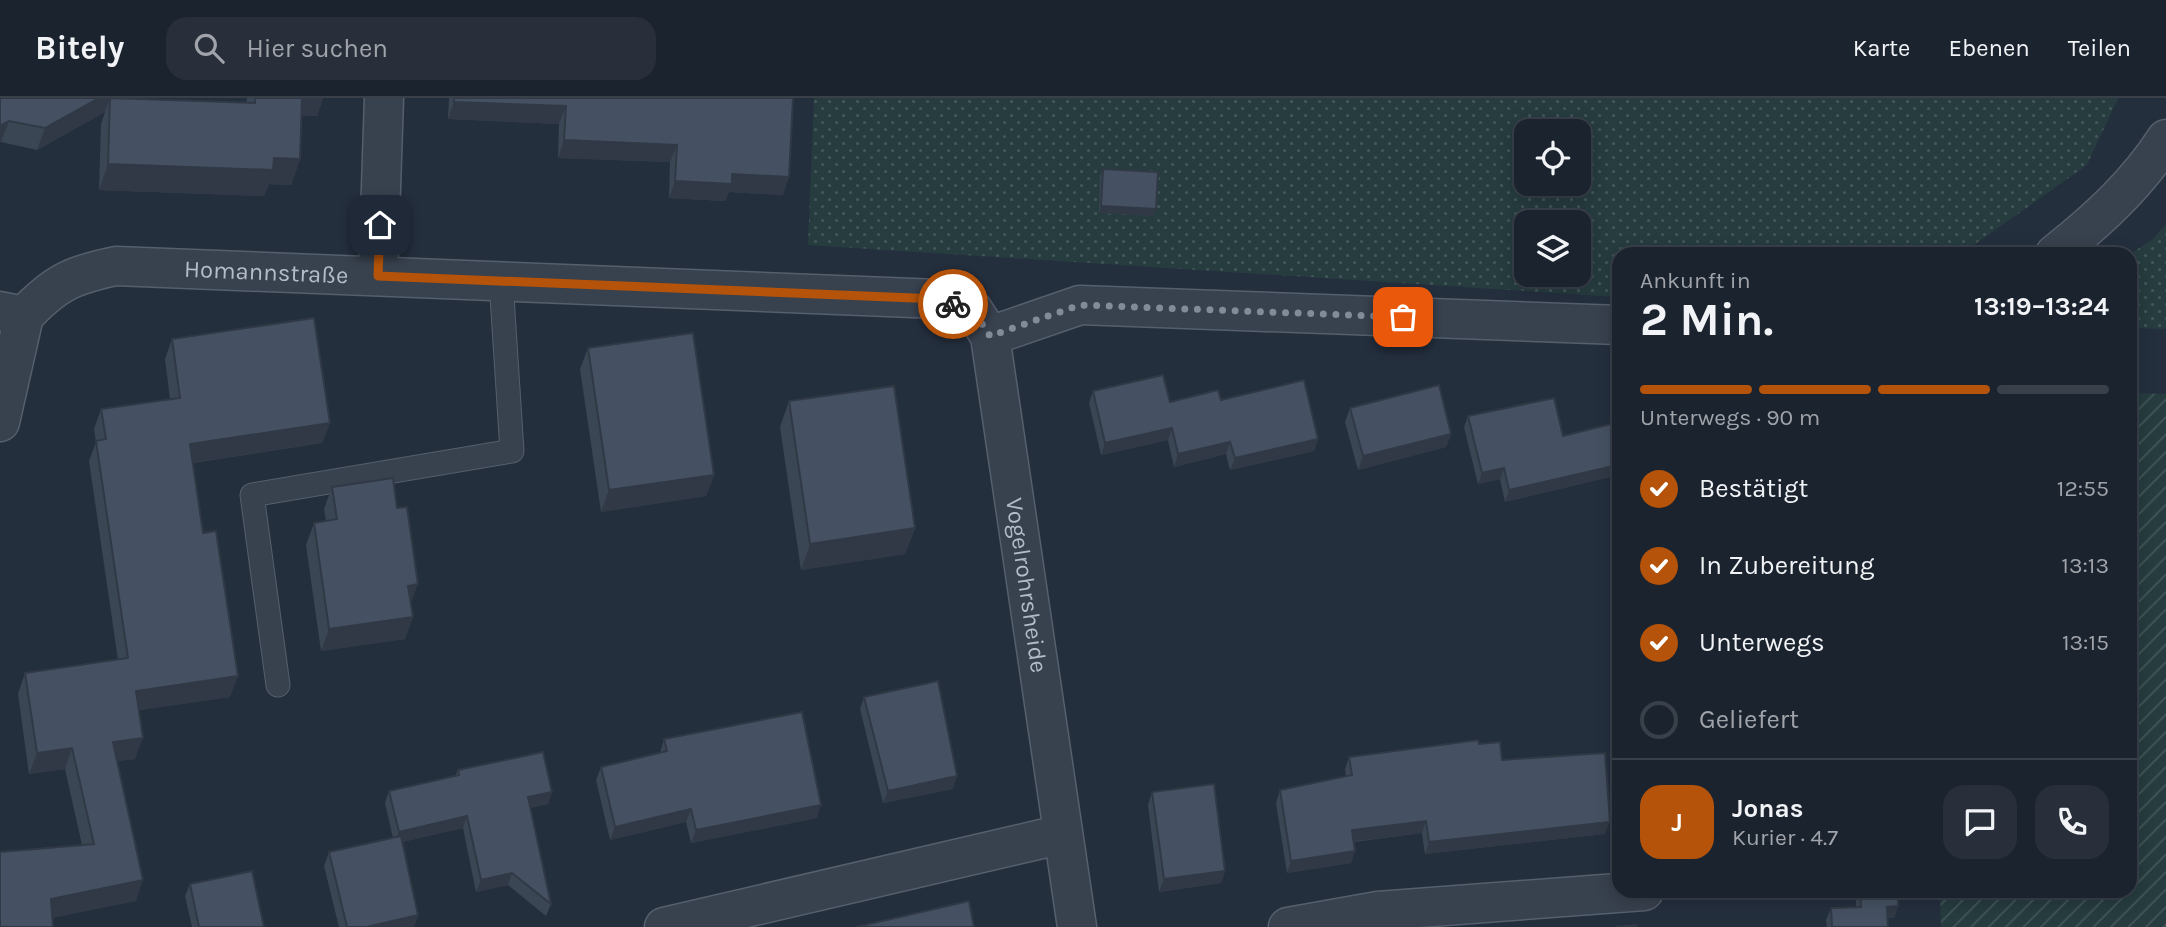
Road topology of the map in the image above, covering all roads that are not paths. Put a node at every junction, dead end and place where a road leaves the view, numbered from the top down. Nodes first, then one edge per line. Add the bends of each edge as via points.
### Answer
1 (384, 98) edge
2 (2166, 139) edge
3 (2064, 247) edge
4 (378, 276) junction
5 (501, 281) junction
6 (12, 314) edge
7 (1612, 325) edge
8 (990, 336) junction
9 (0, 422) edge
10 (278, 685) dead end
11 (1063, 834) junction
12 (1612, 893) edge
13 (664, 927) edge
14 (1077, 927) edge
15 (1287, 927) edge

1 - 4 street
2 - 3 street via 2098,220
4 - 5 street, Homannstraße
4 - 6 street, Homannstraße via 116,266 74,275
5 - 8 street, Homannstraße via 938,299 973,310
5 - 10 lane via 512,451 252,495
6 - 9 street
7 - 8 street via 1080,305
8 - 11 street, Vogelrohrsheide
11 - 13 street
11 - 14 street, Vogelrohrsheide
12 - 15 street via 1378,911

